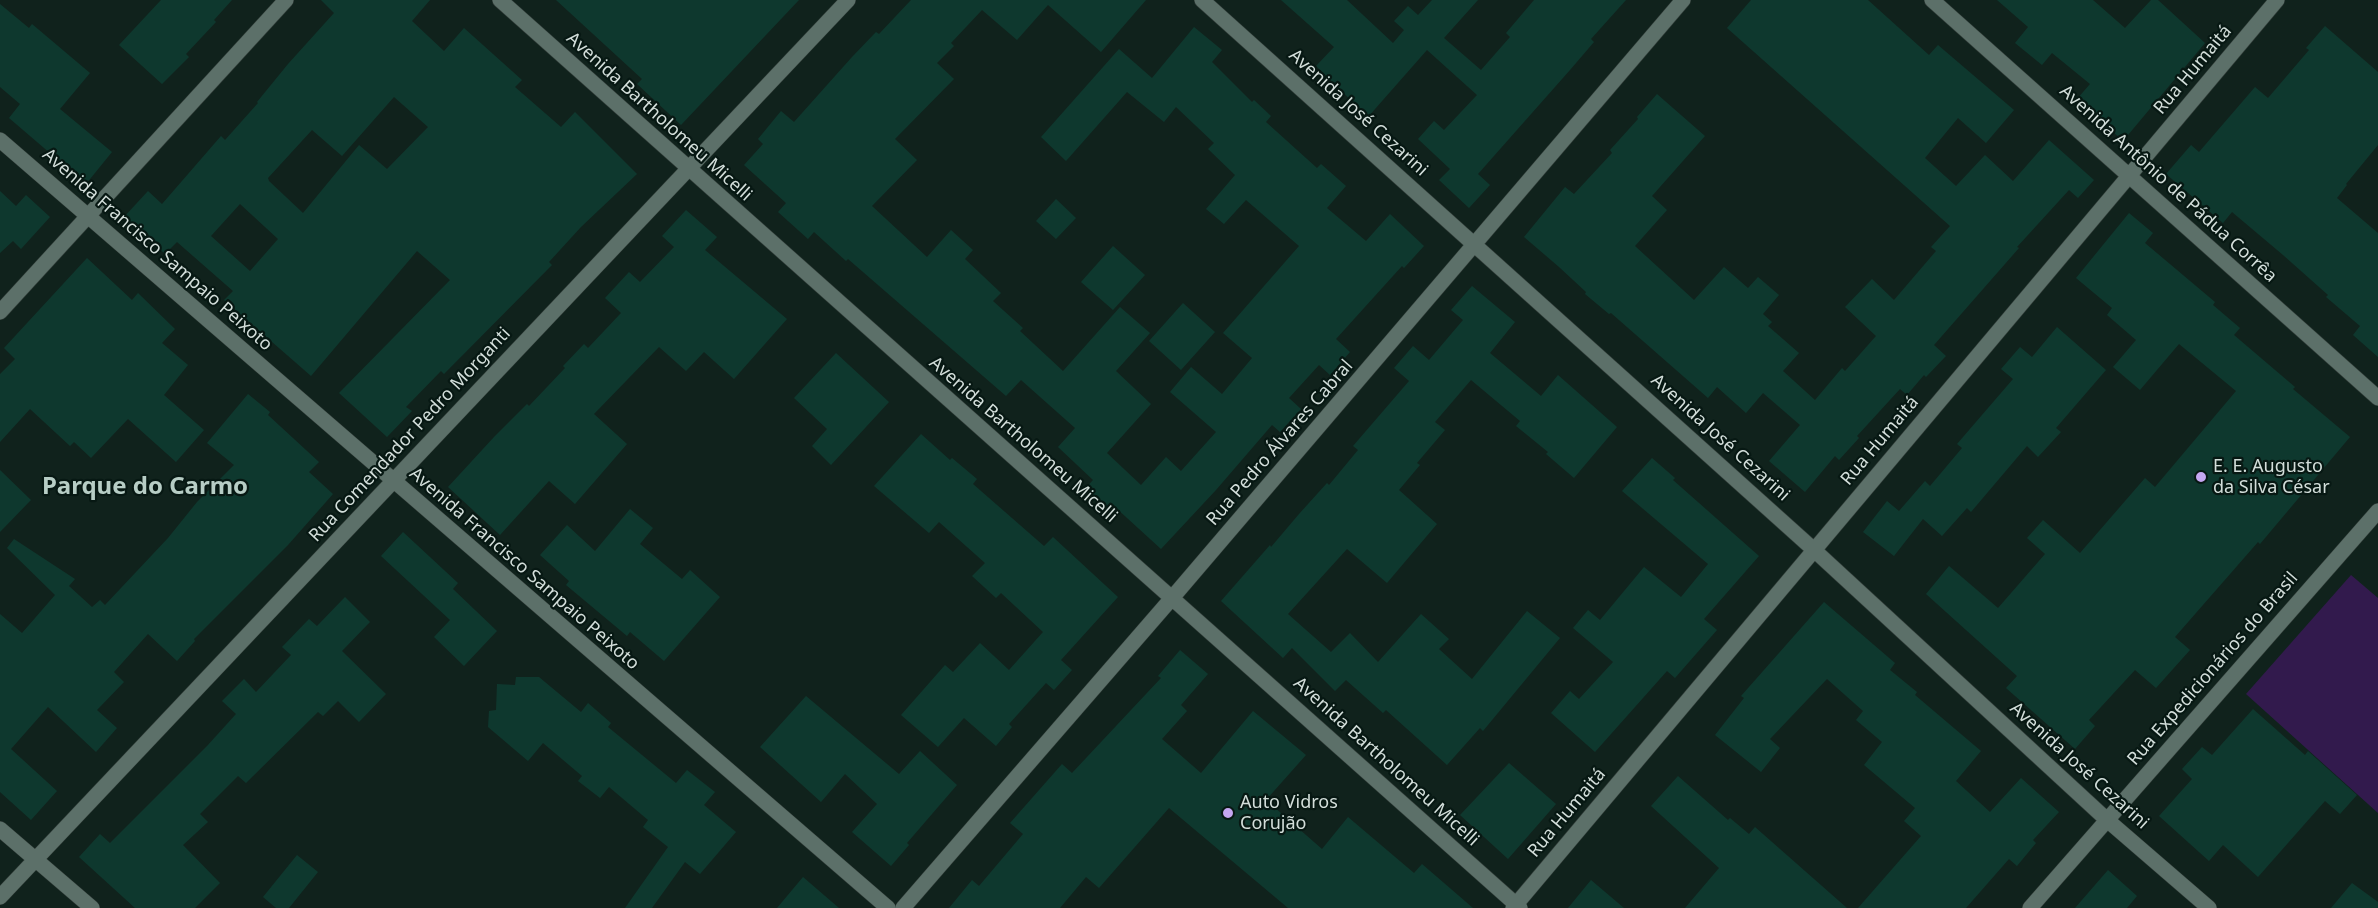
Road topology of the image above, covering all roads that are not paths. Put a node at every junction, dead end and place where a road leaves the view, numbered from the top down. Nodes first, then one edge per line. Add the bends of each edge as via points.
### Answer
1 (286, 0) edge
2 (500, 0) edge
3 (848, 0) edge
4 (1202, 0) edge
5 (1683, 0) edge
6 (1932, 0) edge
7 (2277, 0) edge
8 (0, 140) edge
9 (687, 169) junction
10 (2131, 176) junction
11 (88, 216) junction
12 (1476, 244) junction
13 (0, 312) edge
14 (2378, 398) edge
15 (394, 482) junction
16 (2378, 511) edge
17 (1813, 549) junction
18 (1172, 598) junction
19 (2106, 819) junction
20 (0, 829) edge
21 (35, 860) junction
22 (0, 897) edge
23 (1517, 907) edge
24 (92, 908) edge
25 (888, 908) edge
26 (903, 908) edge
27 (2030, 908) edge
28 (2209, 908) edge

1 - 11 street
2 - 9 street, Avenida Bartholomeu Micelli
3 - 9 street, Rua Comendador Pedro Morganti
4 - 12 street, Avenida José Cezarini
5 - 12 street, Rua Pedro Álvares Cabral
6 - 10 street, Avenida Antônio de Pádua Corrêa
7 - 10 street, Rua Humaitá
8 - 11 street, Avenida Francisco Sampaio Peixoto
9 - 15 street, Rua Comendador Pedro Morganti
9 - 18 street, Avenida Bartholomeu Micelli
10 - 14 street, Avenida Antônio de Pádua Corrêa
10 - 17 street, Rua Humaitá
11 - 13 street
11 - 15 street, Avenida Francisco Sampaio Peixoto
12 - 17 street, Avenida José Cezarini
12 - 18 street, Rua Pedro Álvares Cabral
15 - 21 street, Rua Comendador Pedro Morganti
15 - 25 street, Avenida Francisco Sampaio Peixoto
16 - 19 street, Rua Expedicionários do Brasil
17 - 19 street, Avenida José Cezarini
17 - 23 street, Rua Humaitá
18 - 23 street, Avenida Bartholomeu Micelli
18 - 26 street, Rua Pedro Álvares Cabral
19 - 27 street, Rua Expedicionários do Brasil
19 - 28 street, Avenida José Cezarini
20 - 21 street
21 - 22 street, Rua Comendador Pedro Morganti
21 - 24 street

